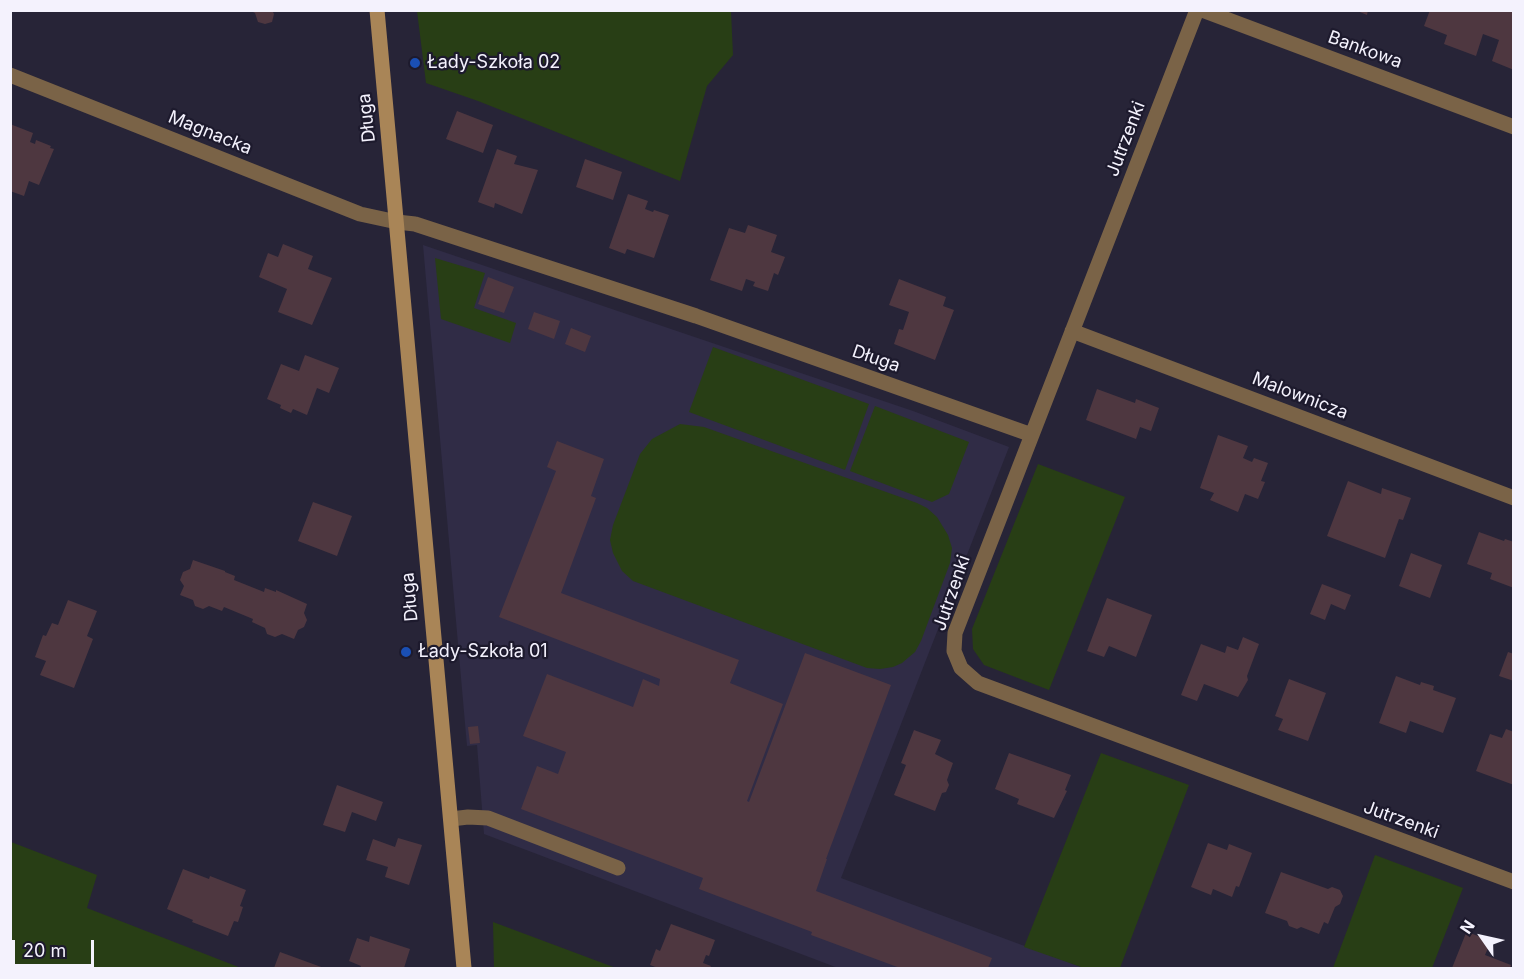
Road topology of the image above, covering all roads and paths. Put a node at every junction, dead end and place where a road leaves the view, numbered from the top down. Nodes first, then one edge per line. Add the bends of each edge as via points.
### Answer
1 (377, 10) edge
2 (1197, 10) edge
3 (1202, 10) edge
4 (10, 75) edge
5 (1514, 127) edge
6 (397, 222) junction
7 (1072, 331) junction
8 (1032, 435) junction
9 (1514, 498) edge
10 (451, 819) junction
11 (618, 868) dead end
12 (1514, 882) edge
13 (464, 969) edge

1 - 6 street, Długa
2 - 7 street, Jutrzenki
3 - 5 street, Bankowa
4 - 6 street, Magnacka via 360,214
6 - 8 street, Długa via 415,224 696,316
6 - 10 street, Długa
7 - 8 street, Jutrzenki
7 - 9 street, Malownicza
8 - 12 street, Jutrzenki via 955,633 954,651 961,668 978,683
10 - 11 street via 488,818
10 - 13 street, Długa

